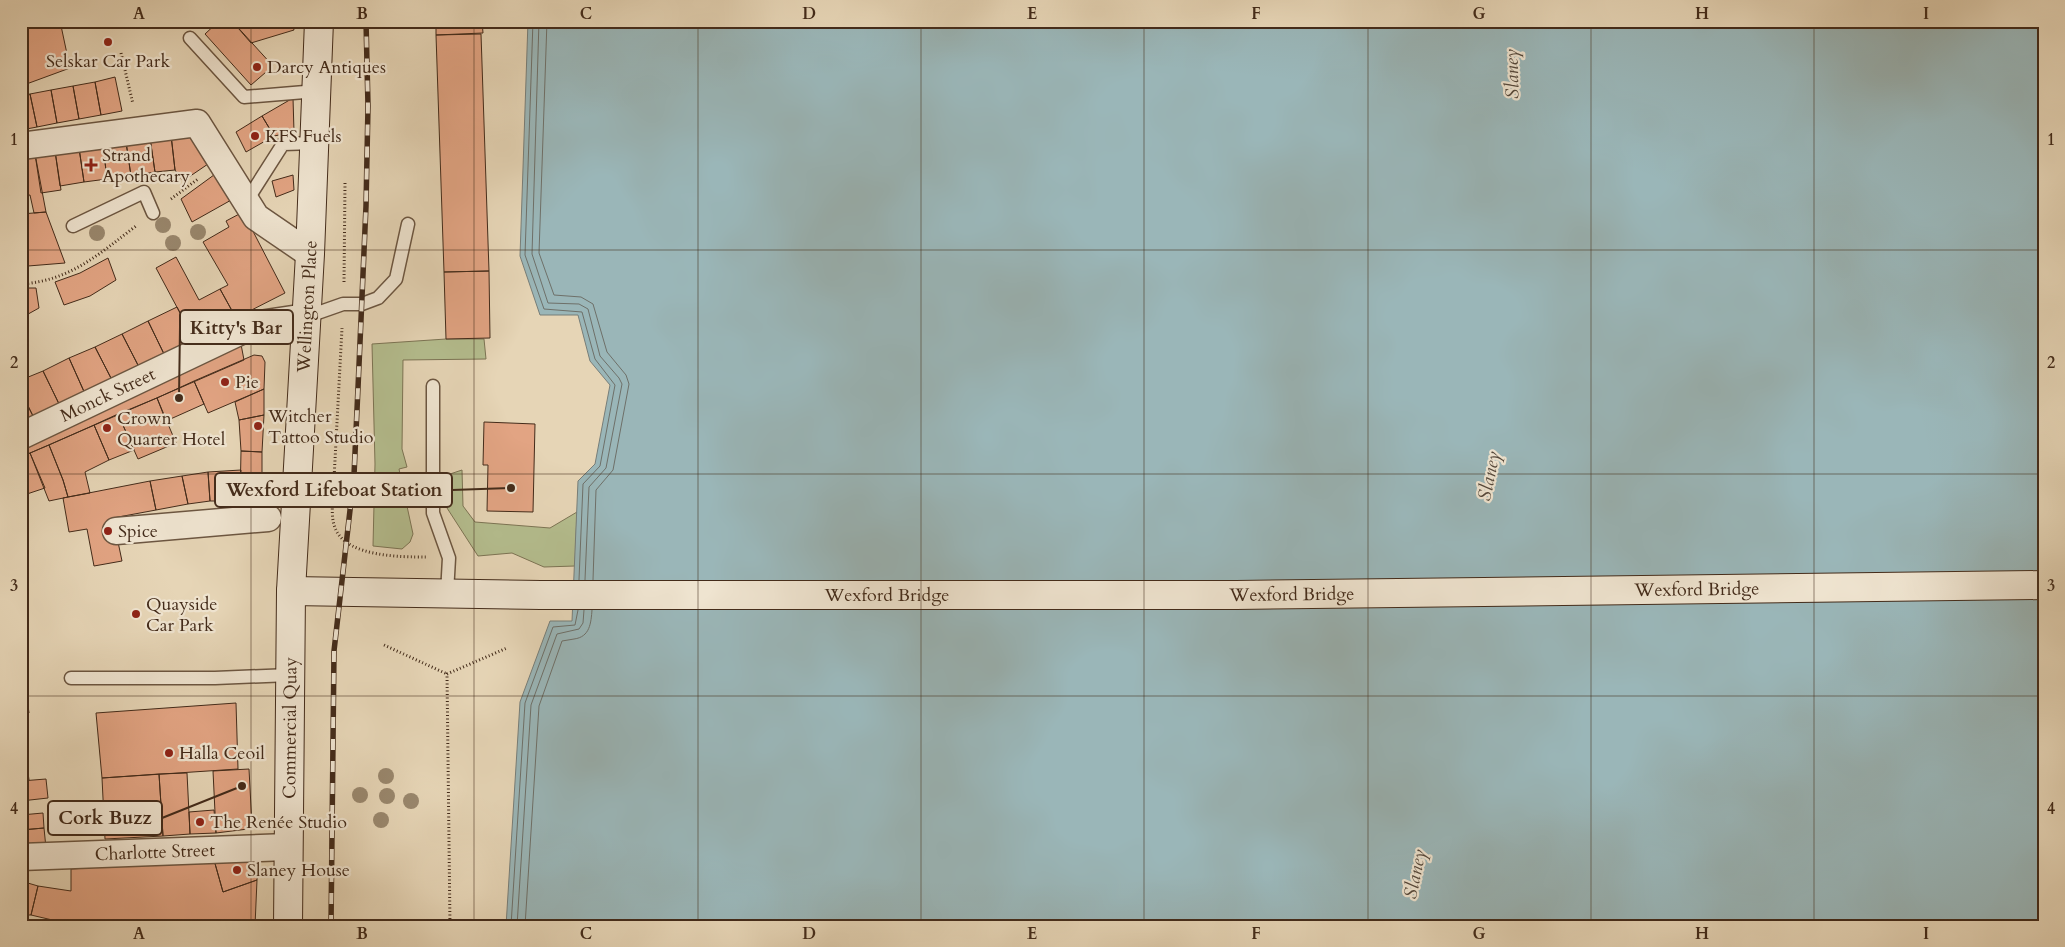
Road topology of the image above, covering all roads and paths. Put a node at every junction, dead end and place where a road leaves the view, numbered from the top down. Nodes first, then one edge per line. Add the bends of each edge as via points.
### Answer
1 (319, 21) edge
2 (190, 38) dead end
3 (120, 53) dead end
4 (317, 91) junction
5 (139, 130) junction
6 (315, 143) junction
7 (21, 146) edge
8 (220, 161) junction
9 (345, 175) dead end
10 (246, 202) junction
11 (153, 213) junction
12 (408, 224) dead end
13 (73, 226) dead end
14 (310, 254) junction
15 (21, 284) edge
16 (343, 304) junction
17 (306, 317) junction
18 (433, 386) dead end
19 (21, 436) edge
20 (298, 478) junction
21 (334, 479) junction
22 (268, 518) dead end
23 (116, 531) dead end
24 (449, 558) junction
25 (2044, 585) edge
26 (291, 591) junction
27 (447, 593) junction
28 (384, 645) dead end
29 (507, 648) dead end
30 (290, 674) junction
31 (447, 674) junction
32 (71, 678) dead end
33 (287, 848) junction
34 (21, 856) edge
35 (288, 926) edge
36 (450, 926) edge

1 - 4 main road, Wellington Place
2 - 4 lane via 244,98
3 - 5 path
4 - 6 main road, Wellington Place
5 - 7 street
5 - 8 street via 198,123
6 - 10 lane via 282,144
6 - 14 main road, Wellington Place
8 - 10 street
8 - 11 path
9 - 16 path
10 - 14 street via 256,217
11 - 13 lane via 144,192
11 - 15 path via 82,268 43,283
12 - 16 lane via 396,280 378,298 362,304
14 - 17 main road, Wellington Place
16 - 17 lane
16 - 21 path
17 - 19 street, Monck Street via 254,325
17 - 20 main road, Wellington Place
18 - 24 lane via 433,513
20 - 21 path
20 - 26 main road, Wellington Place
21 - 24 path via 334,525 336,532 345,540 362,550 389,556
22 - 23 street
24 - 27 lane
25 - 27 main road, Wexford Bridge via 1236,595
26 - 27 main road, Wexford Bridge
26 - 30 main road, Commercial Quay
28 - 31 path
29 - 31 path
30 - 32 lane via 215,678
30 - 33 main road, Commercial Quay
31 - 36 path
33 - 34 street, Charlotte Street
33 - 35 main road, Commercial Quay

